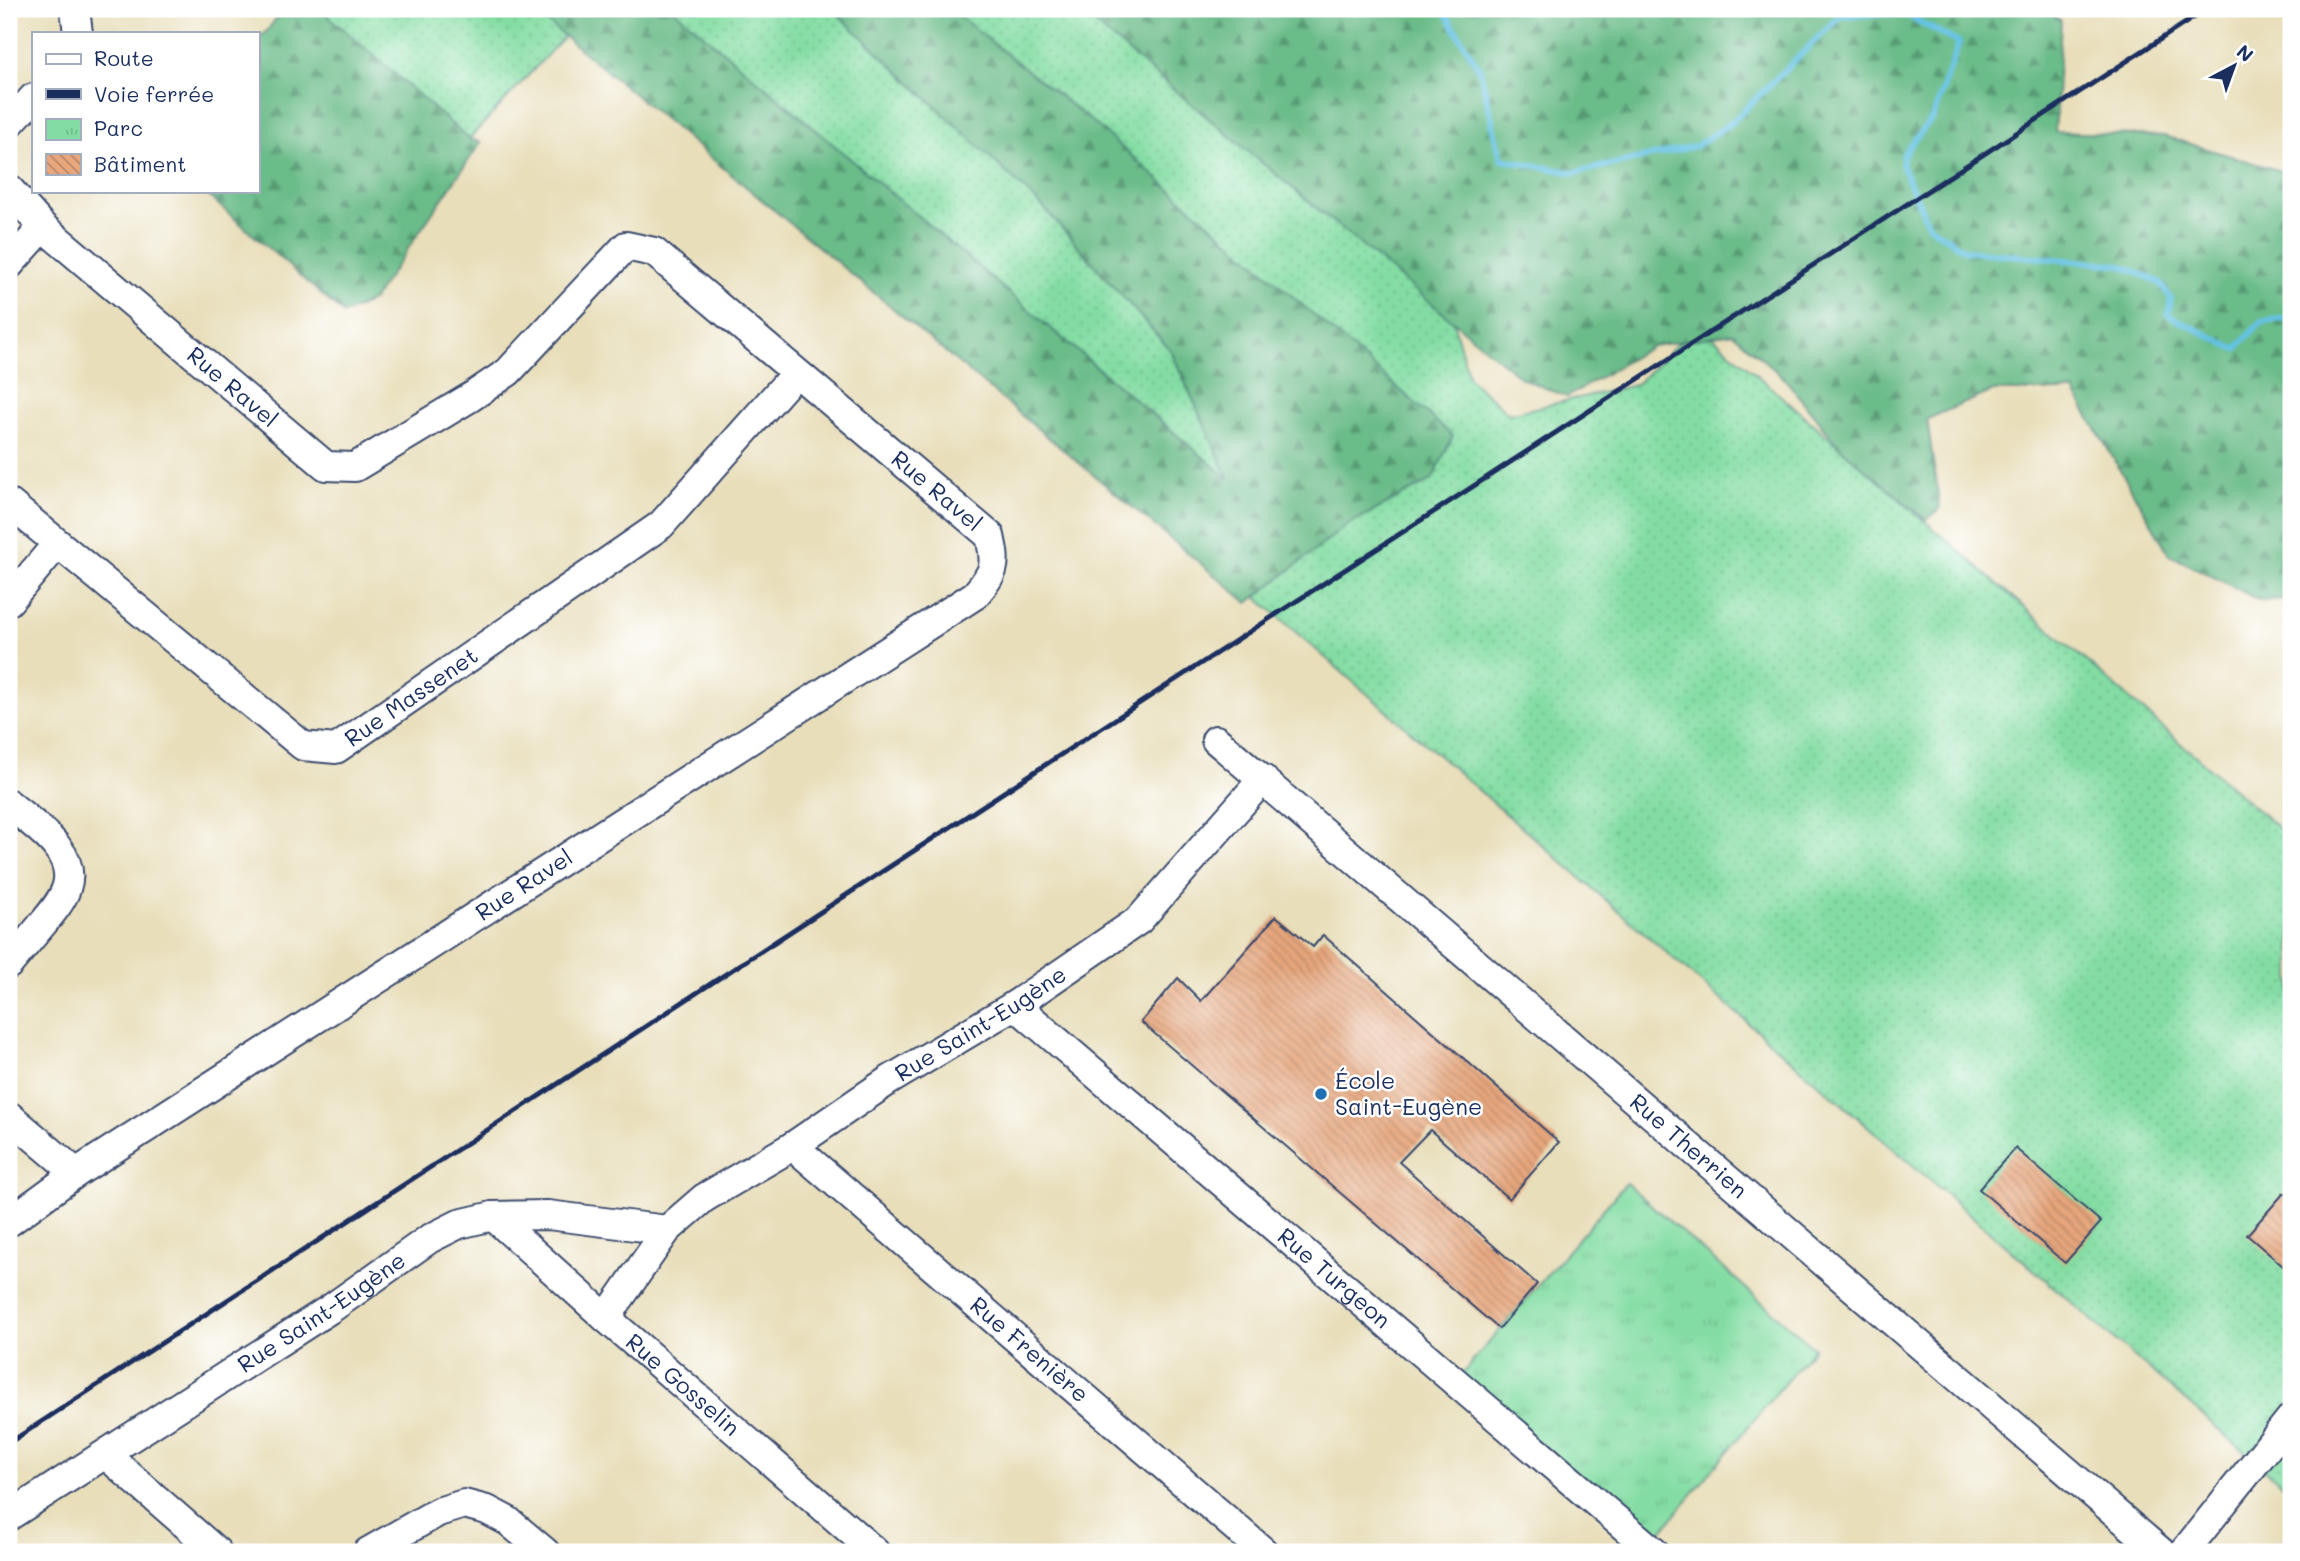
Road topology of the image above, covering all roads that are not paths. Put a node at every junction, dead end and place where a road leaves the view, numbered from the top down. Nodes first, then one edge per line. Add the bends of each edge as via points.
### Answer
1 (75, 9) edge
2 (78, 32) edge
3 (32, 99) edge
4 (9, 124) edge
5 (9, 189) edge
6 (43, 227) junction
7 (9, 265) edge
8 (796, 373) junction
9 (9, 503) edge
10 (57, 544) junction
11 (9, 601) edge
12 (1216, 740) dead end
13 (1263, 779) junction
14 (9, 804) edge
15 (9, 964) edge
16 (1015, 1005) junction
17 (9, 1116) edge
18 (793, 1146) junction
19 (76, 1173) junction
20 (493, 1216) junction
21 (9, 1222) edge
22 (667, 1230) junction
23 (606, 1318) junction
24 (2291, 1419) edge
25 (106, 1455) junction
26 (9, 1516) edge
27 (2182, 1551) edge
28 (217, 1552) edge
29 (368, 1552) edge
30 (545, 1552) edge
31 (875, 1552) edge
32 (1264, 1552) edge
33 (1654, 1552) edge

1 - 2 street
3 - 4 street
5 - 6 street, Rue Ravel
6 - 7 street
6 - 8 street, Rue Ravel via 326,466 355,467 508,372 626,246 654,252
8 - 10 street, Rue Massenet via 661,525 336,749 303,746
8 - 19 street, Rue Ravel via 990,536 993,574 975,595
9 - 10 street, Rue Massenet
10 - 11 street
12 - 13 street, Rue Therrien
13 - 16 street, Rue Saint-Eugène via 1139,920
13 - 27 street, Rue Therrien
14 - 15 street via 57,846 69,872 62,901
16 - 18 street, Rue Saint-Eugène via 888,1081
16 - 33 street, Rue Turgeon
17 - 19 street
18 - 22 street, Rue Saint-Eugène via 704,1198
18 - 32 street, Rue Frenière
19 - 21 street, Rue Ravel
20 - 22 street, Rue Saint-Eugène via 548,1215
20 - 23 street, Rue Gosselin
20 - 25 street, Rue Saint-Eugène via 459,1224 429,1239
22 - 23 street, Rue Saint-Eugène
23 - 31 street, Rue Gosselin
24 - 27 street
25 - 26 street, Rue Saint-Eugène
25 - 28 street
29 - 30 street via 438,1512 464,1504 508,1521

